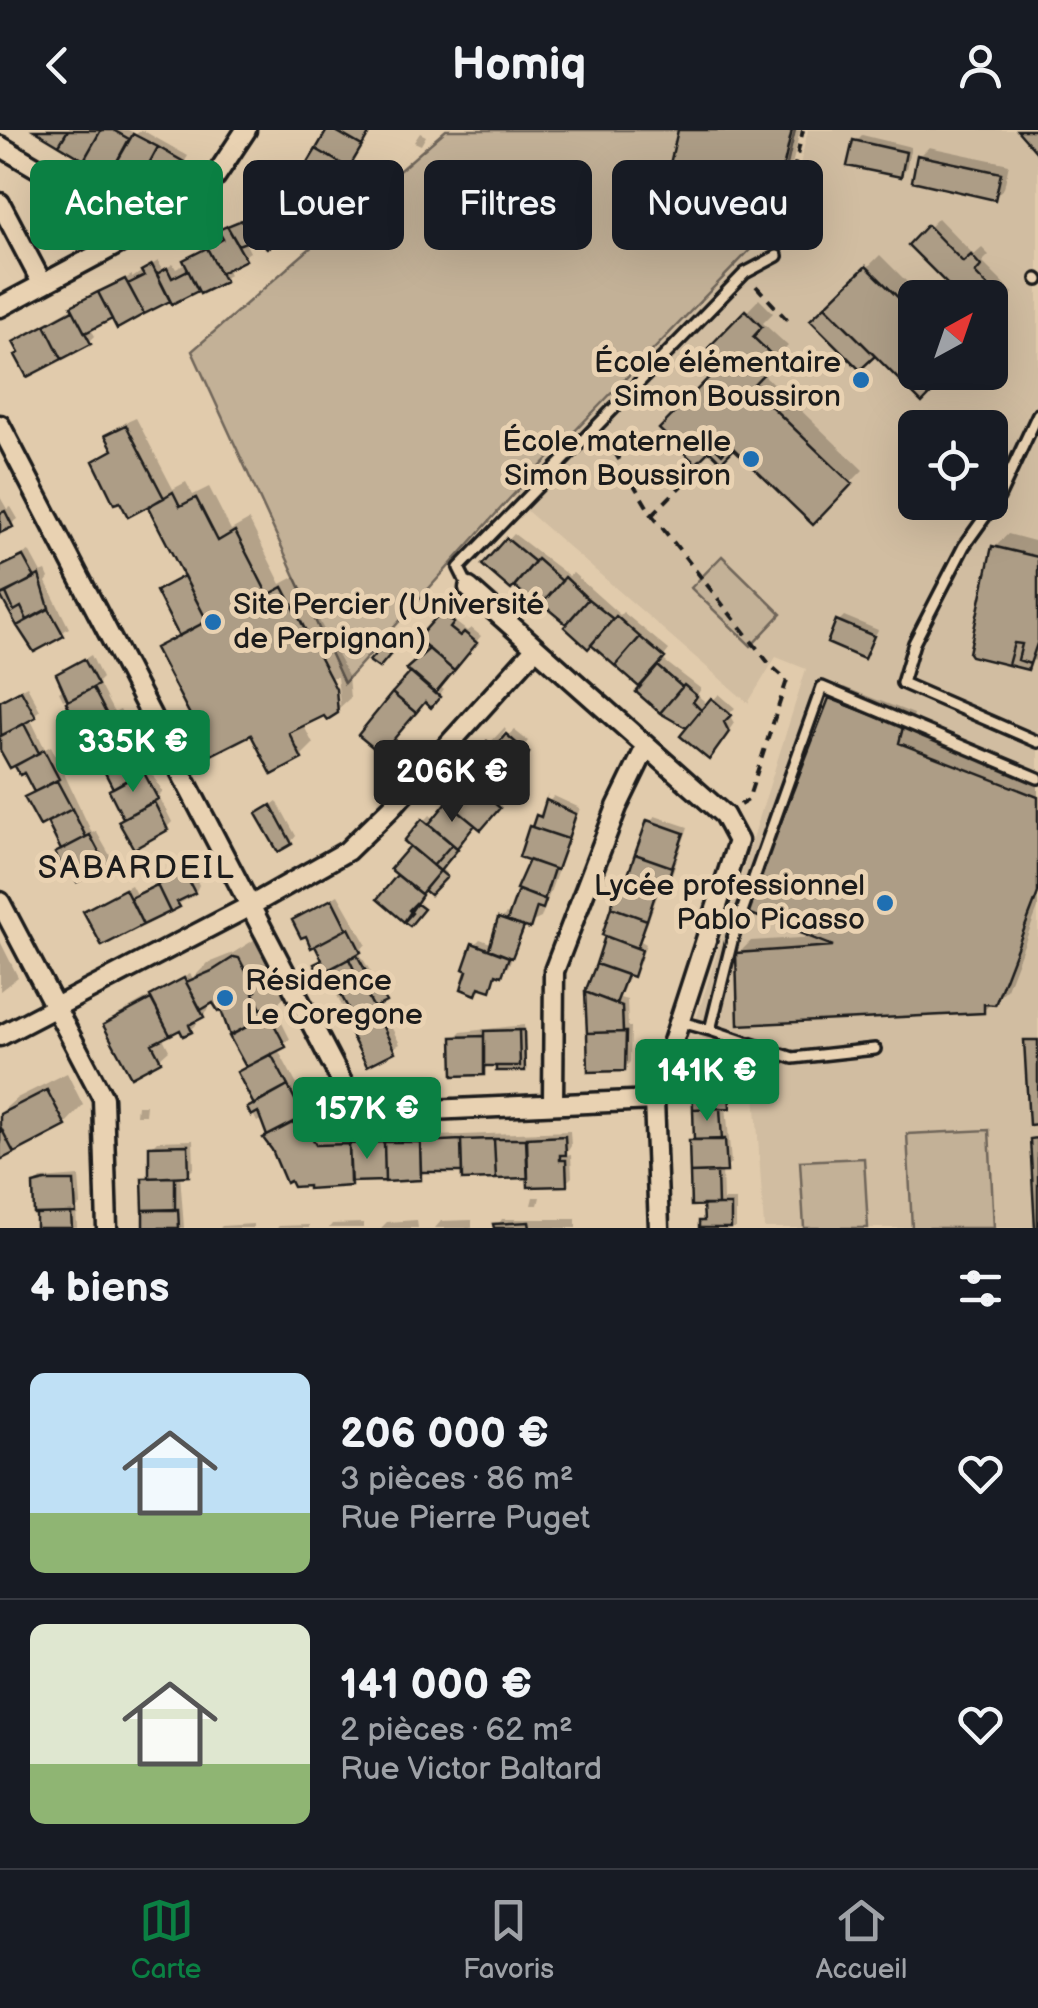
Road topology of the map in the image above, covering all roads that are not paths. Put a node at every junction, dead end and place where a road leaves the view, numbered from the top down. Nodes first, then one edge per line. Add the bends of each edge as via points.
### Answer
1 (246, 130) edge
2 (0, 146) edge
3 (30, 164) edge
4 (223, 165) edge
5 (0, 202) edge
6 (109, 250) edge
7 (777, 256) dead end
8 (42, 283) junction
9 (0, 307) edge
10 (1038, 414) edge
11 (0, 424) edge
12 (468, 588) joint
13 (535, 648) junction
14 (1038, 742) edge
15 (646, 747) junction
16 (1038, 778) edge
17 (0, 902) edge
18 (250, 906) junction
19 (56, 1008) junction
20 (680, 1022) junction
21 (710, 1030) junction
22 (0, 1036) edge
23 (876, 1048) dead end
24 (654, 1100) junction
25 (553, 1104) junction
26 (106, 1228) edge
27 (658, 1228) edge

1 - 4 street
2 - 3 street
5 - 8 street
6 - 8 street
7 - 12 lane via 745,273 459,568
8 - 9 street
10 - 14 lane via 999,497 964,546 914,643 902,682
11 - 18 street
12 - 13 street
13 - 15 street
13 - 18 street via 348,851
15 - 20 street via 724,815 738,841
15 - 25 street via 554,971
16 - 21 lane via 822,687 733,937
17 - 19 street
18 - 19 street
18 - 25 street via 363,1113
19 - 22 street
19 - 26 street via 102,1098
20 - 21 lane
20 - 24 street
21 - 23 lane via 793,1058
24 - 25 street
24 - 27 street

